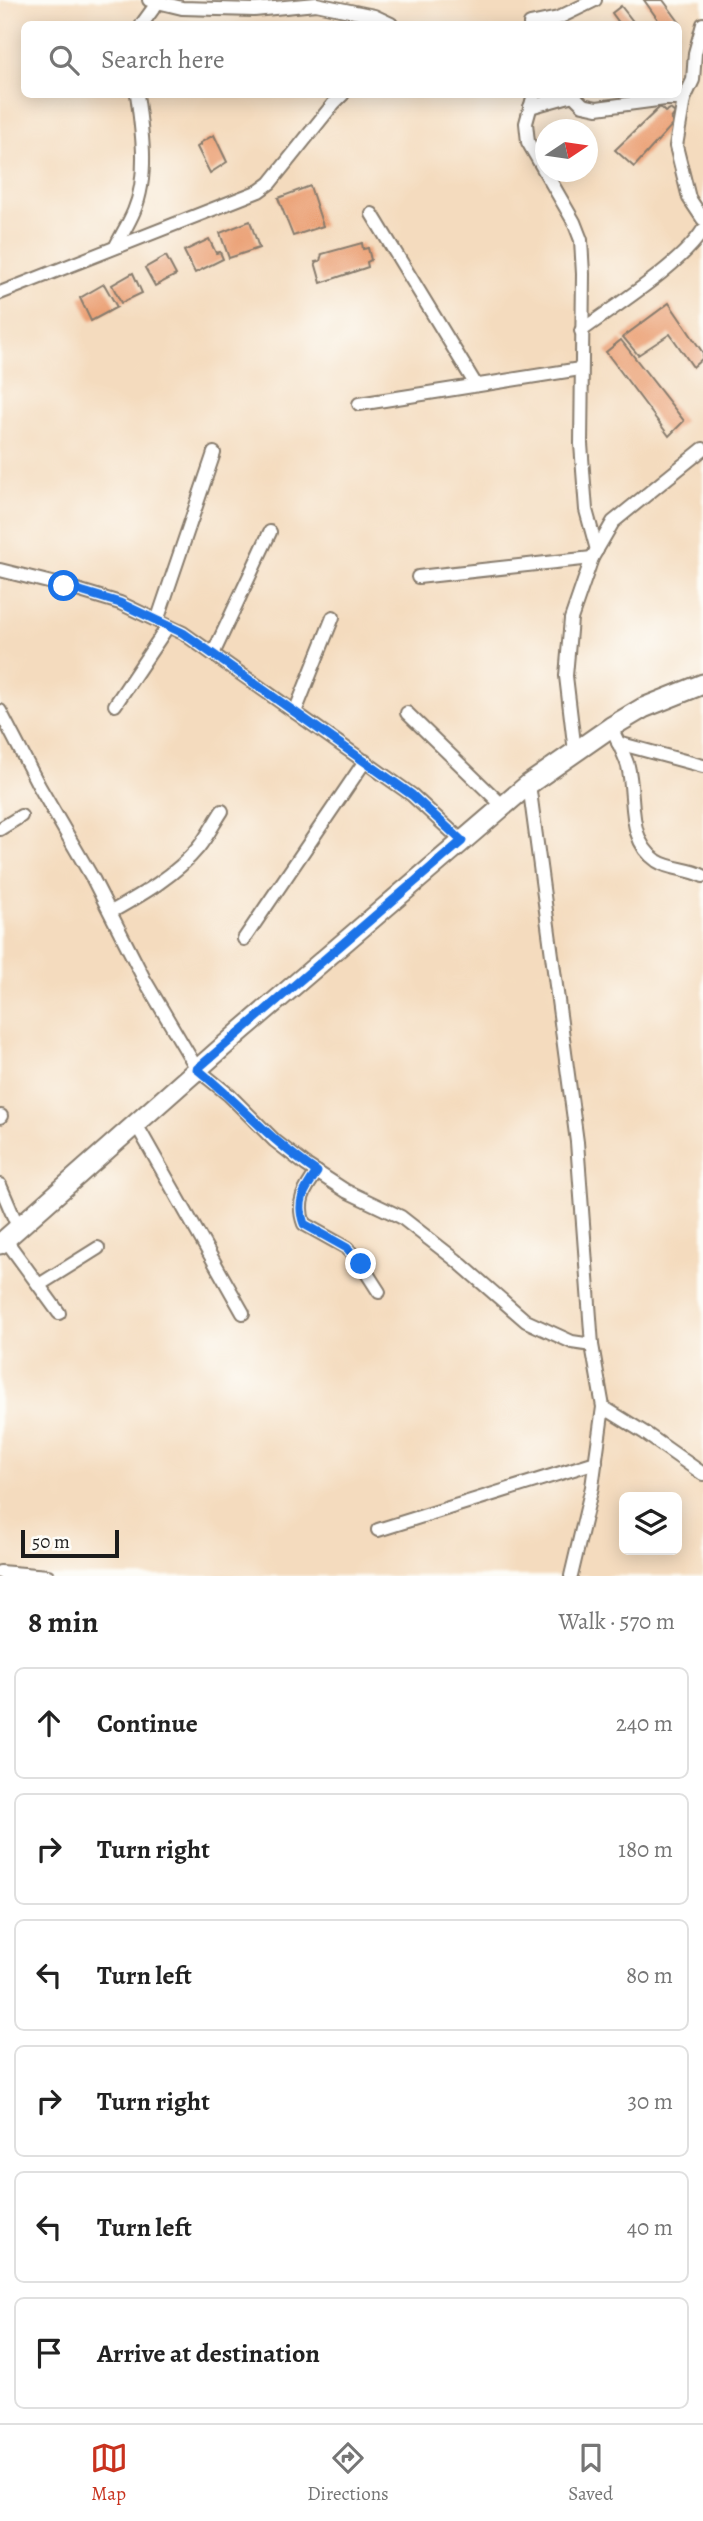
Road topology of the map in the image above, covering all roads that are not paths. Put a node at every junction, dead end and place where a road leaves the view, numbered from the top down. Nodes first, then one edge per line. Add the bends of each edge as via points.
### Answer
1 (594, 0) edge
2 (153, 1) edge
3 (143, 21) edge
4 (385, 21) edge
5 (557, 21) edge
6 (703, 24) edge
7 (138, 98) edge
8 (339, 98) edge
9 (552, 98) edge
10 (576, 98) edge
11 (684, 99) junction
12 (532, 101) edge
13 (372, 214) dead end
14 (703, 219) edge
15 (703, 230) edge
16 (116, 246) junction
17 (0, 293) edge
18 (581, 331) junction
19 (580, 369) junction
20 (476, 385) junction
21 (359, 404) dead end
22 (703, 449) edge
23 (214, 453) dead end
24 (270, 532) dead end
25 (594, 554) junction
26 (0, 570) edge
27 (418, 577) dead end
28 (333, 617) dead end
29 (163, 623) junction
30 (213, 654) junction
31 (703, 684) edge
32 (115, 705) dead end
33 (0, 711) edge
34 (295, 712) junction
35 (407, 713) dead end
36 (614, 735) junction
37 (575, 751) junction
38 (365, 761) junction
39 (703, 766) edge
40 (529, 784) junction
41 (503, 806) junction
42 (222, 811) dead end
43 (21, 816) dead end
44 (0, 829) edge
45 (462, 841) junction
46 (703, 876) edge
47 (111, 912) junction
48 (244, 939) dead end
49 (197, 1069) junction
50 (136, 1124) junction
51 (317, 1172) junction
52 (0, 1185) edge
53 (8, 1237) edge
54 (98, 1248) dead end
55 (39, 1285) junction
56 (379, 1292) dead end
57 (59, 1313) dead end
58 (243, 1313) dead end
59 (592, 1345) junction
60 (603, 1407) junction
61 (596, 1462) junction
62 (703, 1474) edge
63 (378, 1530) dead end
64 (0, 1572) edge
65 (48, 1576) edge
66 (571, 1576) edge

1 - 5 street
2 - 3 street
2 - 4 street via 182,8 254,10 316,4
6 - 11 street via 693,80
7 - 16 street via 142,178 135,209
8 - 16 street via 270,183 258,191
9 - 12 street
10 - 11 street via 597,108
11 - 14 street via 676,146 689,198
12 - 18 street via 526,123 528,142 581,240
13 - 20 street
15 - 18 street via 671,264
16 - 17 street
18 - 19 street
19 - 20 street
19 - 25 street via 581,444
20 - 21 street
22 - 25 street via 613,522
23 - 29 street
24 - 30 street
25 - 27 street
25 - 37 street via 571,619 566,676
26 - 29 street via 109,600
28 - 34 street
29 - 30 street
29 - 32 street
30 - 34 street
31 - 36 main road via 643,708
33 - 47 street
34 - 38 street
35 - 41 street
36 - 37 main road
36 - 39 street
36 - 46 street via 628,766 635,828 644,849 659,862
37 - 40 main road
38 - 45 street via 412,795
38 - 48 street
40 - 41 main road
40 - 59 street via 577,1142
41 - 45 main road
42 - 47 street via 199,848 176,870
43 - 44 street
45 - 49 main road
47 - 49 street
49 - 50 main road
49 - 51 street via 275,1141
50 - 53 main road
50 - 58 street
51 - 56 street via 300,1200 304,1224 347,1248
51 - 59 street via 401,1217 526,1321 572,1342
52 - 53 street
53 - 55 street
54 - 55 street
55 - 57 street
59 - 60 street
60 - 61 street
60 - 62 street
61 - 63 street
61 - 66 street
64 - 65 street

